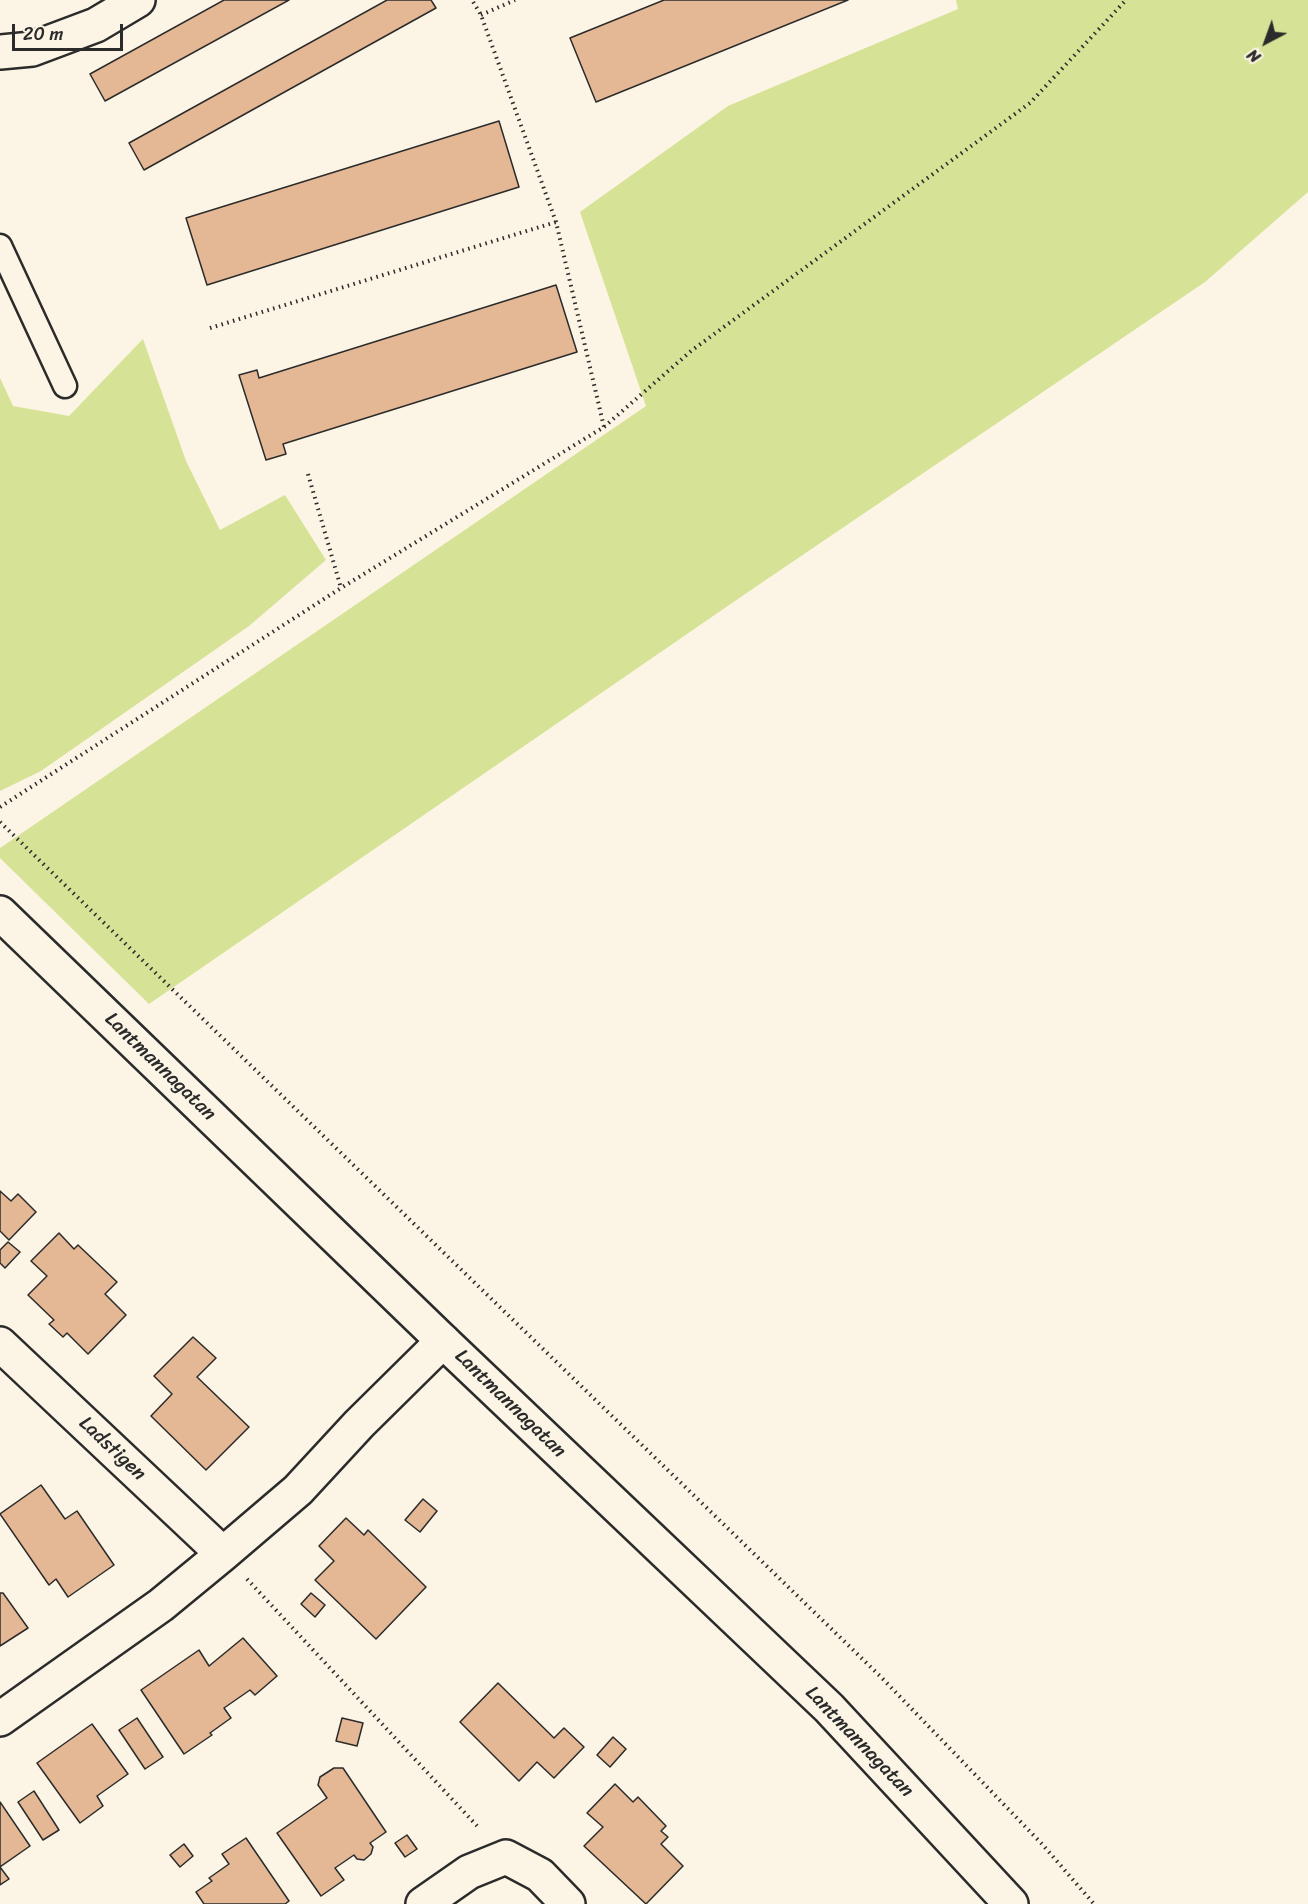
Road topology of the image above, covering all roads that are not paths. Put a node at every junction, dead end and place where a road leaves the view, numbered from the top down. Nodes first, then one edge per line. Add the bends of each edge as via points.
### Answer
1 (138, 0) edge
2 (0, 52) edge
3 (0, 246) edge
4 (65, 386) dead end
5 (0, 913) edge
6 (443, 1341) junction
7 (0, 1344) edge
8 (224, 1554) junction
9 (0, 1719) edge
10 (423, 1904) edge
11 (568, 1904) edge
12 (1011, 1904) edge

1 - 2 street via 75,33 32,49
3 - 4 lane
5 - 6 street, Lantmannagatan
6 - 8 street via 298,1490
6 - 12 street, Lantmannagatan via 829,1708
7 - 8 street, Ladstigen
8 - 9 street via 161,1605
10 - 11 street via 469,1872 507,1857 540,1875

